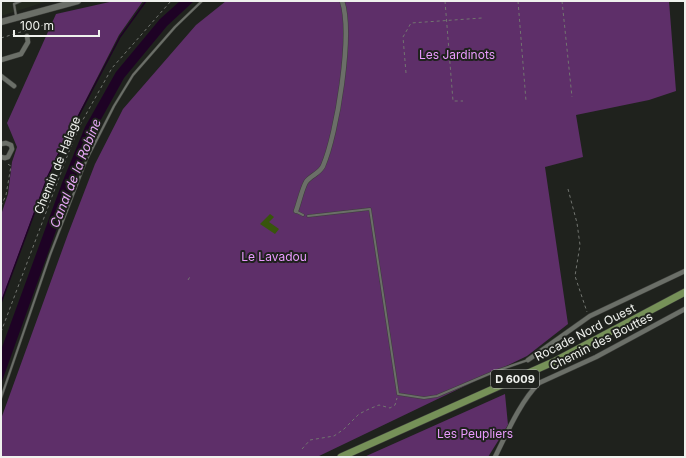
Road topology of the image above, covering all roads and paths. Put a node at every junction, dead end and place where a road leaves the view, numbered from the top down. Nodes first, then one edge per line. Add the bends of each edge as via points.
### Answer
1 (21, 1) edge
2 (78, 1) edge
3 (171, 1) edge
4 (202, 1) edge
5 (342, 1) edge
6 (445, 1) edge
7 (518, 1) edge
8 (562, 1) edge
9 (25, 15) junction
10 (16, 17) junction
11 (482, 18) dead end
12 (447, 21) junction
13 (1, 22) edge
14 (47, 24) dead end
15 (29, 30) junction
16 (27, 36) dead end
17 (1, 38) edge
18 (1, 60) edge
19 (406, 73) dead end
20 (1, 76) edge
21 (14, 86) dead end
22 (572, 97) dead end
23 (464, 101) dead end
24 (526, 101) dead end
25 (1, 144) edge
26 (1, 158) edge
27 (568, 189) dead end
28 (1, 206) edge
29 (296, 211) joint
30 (303, 215) dead end
31 (308, 216) dead end
32 (685, 270) edge
33 (191, 275) dead end
34 (188, 280) dead end
35 (685, 292) edge
36 (685, 309) edge
37 (590, 316) junction
38 (1, 332) edge
39 (528, 360) joint
40 (398, 394) junction
41 (1, 398) edge
42 (302, 449) dead end
43 (341, 457) edge
44 (495, 457) edge

1 - 10 lane via 14,4
2 - 9 street
3 - 38 path, Chemin de Halage via 112,68 80,125
4 - 41 lane via 133,74 87,159 50,255
5 - 29 street via 346,29 335,124 322,168 306,182
6 - 12 path
7 - 24 path
8 - 22 path
9 - 10 street
9 - 15 path
10 - 13 street
11 - 12 path
12 - 19 path via 411,24 403,37
12 - 23 path via 453,101
14 - 15 path
15 - 17 path
16 - 18 street via 28,42 21,54
20 - 21 street
25 - 26 street via 11,145 12,149 8,157
26 - 28 path via 11,166 6,195
27 - 37 path via 580,245 575,276
29 - 30 lane
31 - 40 lane via 370,209
32 - 37 street, Chemin des Bouttes
33 - 34 path
35 - 43 main road, Rocade Nord Ouest / D 6009 via 552,362
36 - 44 street, Chemin des Bouttes via 596,357 539,384 532,390 516,416
37 - 39 street, Chemin des Bouttes
39 - 40 lane via 437,396 424,398
40 - 42 path via 395,405 390,408 378,405 369,409 359,414 334,436 310,440

